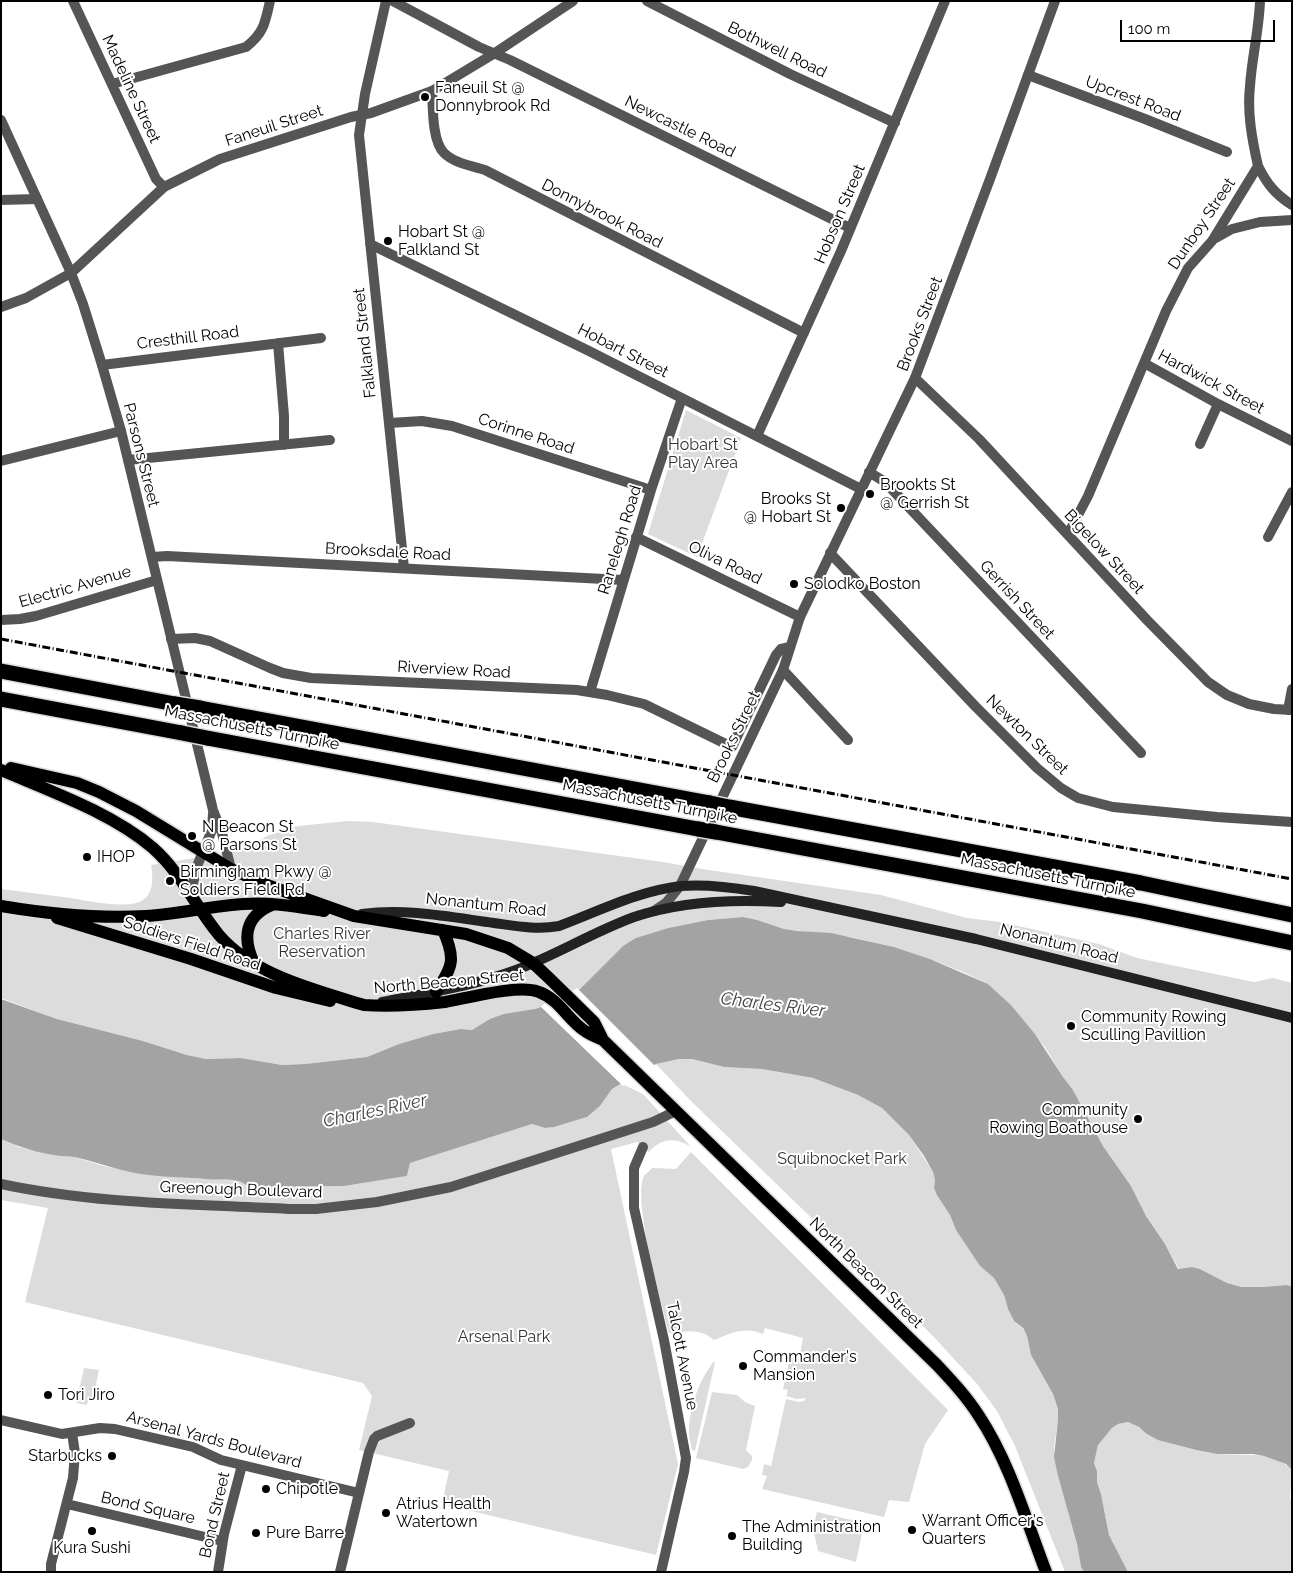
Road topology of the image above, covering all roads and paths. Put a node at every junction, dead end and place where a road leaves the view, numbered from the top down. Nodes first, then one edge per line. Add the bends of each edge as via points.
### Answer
1 (73, 1) edge
2 (270, 1) edge
3 (386, 1) edge
4 (393, 1) edge
5 (573, 1) edge
6 (647, 1) edge
7 (945, 1) edge
8 (1055, 1) edge
9 (1260, 1) edge
10 (495, 53) junction
11 (1028, 75) junction
12 (112, 84) junction
13 (432, 91) junction
14 (362, 114) junction
15 (1, 120) edge
16 (894, 123) junction
17 (1227, 152) dead end
18 (1258, 166) junction
19 (164, 187) junction
20 (37, 199) junction
21 (1, 200) edge
22 (1292, 205) edge
23 (1292, 220) edge
24 (850, 228) junction
25 (1212, 241) junction
26 (370, 244) junction
27 (71, 273) junction
28 (1, 307) edge
29 (804, 333) junction
30 (321, 338) dead end
31 (278, 342) junction
32 (1144, 363) junction
33 (102, 364) junction
34 (915, 378) junction
35 (682, 398) junction
36 (1218, 404) junction
37 (389, 423) junction
38 (121, 431) junction
39 (757, 436) junction
40 (330, 440) dead end
41 (1292, 441) edge
42 (1200, 444) dead end
43 (284, 445) junction
44 (128, 460) junction
45 (1, 461) edge
46 (869, 472) junction
47 (861, 489) junction
48 (651, 490) junction
49 (1292, 492) edge
50 (1068, 534) junction
51 (636, 537) junction
52 (1268, 537) dead end
53 (830, 554) junction
54 (152, 557) junction
55 (404, 568) junction
56 (157, 580) junction
57 (623, 580) junction
58 (800, 617) junction
59 (1, 620) edge
60 (171, 639) junction
61 (790, 648) junction
62 (783, 670) junction
63 (1, 671) edge
64 (1292, 689) edge
65 (590, 692) junction
66 (1, 699) edge
67 (1290, 710) edge
68 (848, 740) dead end
69 (732, 747) joint
70 (1141, 753) dead end
71 (1, 768) edge
72 (213, 810) junction
73 (1292, 822) edge
74 (203, 852) junction
75 (231, 869) junction
76 (680, 886) junction
77 (192, 895) junction
78 (274, 904) junction
79 (817, 905) junction
80 (1, 906) edge
81 (202, 909) junction
82 (653, 911) junction
83 (41, 913) junction
84 (1292, 915) edge
85 (354, 916) junction
86 (443, 930) junction
87 (1292, 943) edge
88 (254, 963) junction
89 (533, 963) junction
90 (436, 992) junction
91 (364, 1005) junction
92 (1292, 1018) edge
93 (603, 1040) junction
94 (676, 1111) junction
95 (644, 1147) dead end
96 (1, 1184) edge
97 (1, 1420) edge
98 (410, 1423) dead end
99 (72, 1433) junction
100 (242, 1465) junction
101 (359, 1493) junction
102 (67, 1504) junction
103 (222, 1541) junction
104 (49, 1569) edge
105 (218, 1572) edge
106 (340, 1572) edge
107 (661, 1572) edge
108 (1046, 1572) edge

1 - 12 street, Madeline Street
2 - 12 street via 258,38 246,47
3 - 14 street, Falkland Street
4 - 10 street, Newcastle Road
5 - 10 street, Faneuil Street
6 - 16 street, Bothwell Road
7 - 16 street, Hobson Street
8 - 11 street, Brooks Street
9 - 18 street via 1250,86 1250,129
10 - 13 street, Faneuil Street
10 - 24 street, Newcastle Road
11 - 17 street, Upcrest Road
11 - 34 street, Brooks Street
12 - 19 street, Madeline Street via 156,179
13 - 14 street, Faneuil Street
13 - 29 street, Donnybrook Road via 438,145 445,154 484,170
14 - 19 street, Faneuil Street via 220,159
14 - 26 street, Falkland Street via 359,135
15 - 20 street, Parsons Street
16 - 24 street, Hobson Street
18 - 22 street via 1275,192
18 - 25 street, Dunboy Street
19 - 27 street, Faneuil Street
20 - 21 street
20 - 27 street, Parsons Street
23 - 25 street via 1260,222 1232,229
24 - 29 street, Hobson Street
25 - 32 street, Dunboy Street via 1188,268
26 - 35 street, Hobart Street
26 - 37 street, Falkland Street
27 - 28 street, Faneuil Street via 26,298
27 - 33 street, Parsons Street
29 - 39 street, Hobson Street
30 - 31 street, Cresthill Road
31 - 33 street, Cresthill Road
31 - 43 street
32 - 36 street, Hardwick Street
32 - 50 street, Dunboy Street via 1088,496
33 - 38 street, Parsons Street
34 - 46 street, Brooks Street
34 - 50 street, Bigelow Street via 979,439
35 - 39 street, Hobart Street
35 - 48 street, Ranelegh Road
36 - 41 street, Hardwick Street
36 - 42 street
37 - 48 street, Corinne Road via 422,421 452,426
37 - 55 street, Falkland Street
38 - 44 street, Parsons Street
38 - 45 street
39 - 47 street, Hobart Street
40 - 43 street
43 - 44 street
44 - 54 street, Parsons Street
46 - 47 street, Brooks Street
46 - 70 street, Gerrish Street via 885,482
47 - 53 street, Brooks Street
48 - 51 street, Ranelegh Road
49 - 52 street
50 - 67 street, Bigelow Street via 1208,682 1249,704
51 - 57 street, Ranelegh Road
51 - 58 street, Oliva Road
53 - 58 street, Brooks Street
53 - 73 street, Newton Street via 1037,768 1078,798 1112,807
54 - 55 street, Brooksdale Road
54 - 56 street, Parsons Street
55 - 57 street, Brooksdale Road
56 - 59 street, Electric Avenue via 36,616
56 - 60 street, Parsons Street
57 - 65 street, Ranelegh Road
58 - 61 street, Brooks Street
60 - 65 street, Riverview Road via 210,641 283,673 311,678
60 - 72 street, Parsons Street
61 - 62 street, Brooks Street
61 - 69 street, Brooks Street via 781,649 776,655
62 - 68 street
62 - 76 street, Brooks Street
63 - 84 highway, Massachusetts Turnpike, bridge
64 - 67 street
65 - 69 street, Riverview Road via 644,704
66 - 87 highway, Massachusetts Turnpike, bridge via 1142,911
71 - 74 main road, North Beacon Street via 93,789
71 - 77 main road, North Beacon Street via 128,831 152,847
72 - 74 street, Parsons Street via 212,830
72 - 75 street, Parsons Street
74 - 75 main road, North Beacon Street
74 - 77 street, Parsons Street via 194,875
75 - 85 main road, North Beacon Street
76 - 79 main road, Nonantum Road via 736,888
76 - 82 street, Brooks Street via 666,903
76 - 85 main road, Nonantum Road via 626,900 550,928 408,912
77 - 81 main road, North Beacon Street
78 - 81 main road, Soldiers Field Road
78 - 85 main road, Soldiers Field Road
78 - 88 main road via 251,921 247,940
79 - 82 main road, Nonantum Road via 721,900
79 - 92 main road, Nonantum Road via 976,939
80 - 83 main road, Soldiers Field Road
81 - 83 main road, Soldiers Field Road via 127,917
81 - 88 main road, North Beacon Street via 227,944
82 - 89 main road, Nonantum Road
83 - 91 main road, Soldiers Field Road via 172,952 283,991
85 - 86 main road, North Beacon Street
86 - 89 main road, North Beacon Street via 496,943
86 - 90 main road via 450,947 451,963
88 - 91 main road, North Beacon Street via 288,980
89 - 90 main road, Nonantum Road
89 - 93 main road, North Beacon Street via 594,1022
90 - 91 main road, Nonantum Road
91 - 93 main road, North Beacon Street via 442,1002 520,989 539,992 550,998 584,1031
93 - 94 main road, North Beacon Street
94 - 96 street, Greenough Boulevard via 654,1122 452,1187 344,1207 288,1209 113,1200 55,1195
94 - 108 main road, North Beacon Street via 937,1365 962,1394 979,1416 1000,1455
95 - 107 street, Talcott Avenue via 634,1168 634,1208 686,1458
97 - 99 street, Arsenal Yards Boulevard
98 - 101 street via 374,1439
99 - 100 street, Arsenal Yards Boulevard via 110,1428 192,1447
99 - 102 street via 75,1453
100 - 101 street, Arsenal Yards Boulevard
100 - 103 street, Bond Street
101 - 106 street
102 - 103 street, Bond Square
102 - 104 street
103 - 105 street, Bond Street

